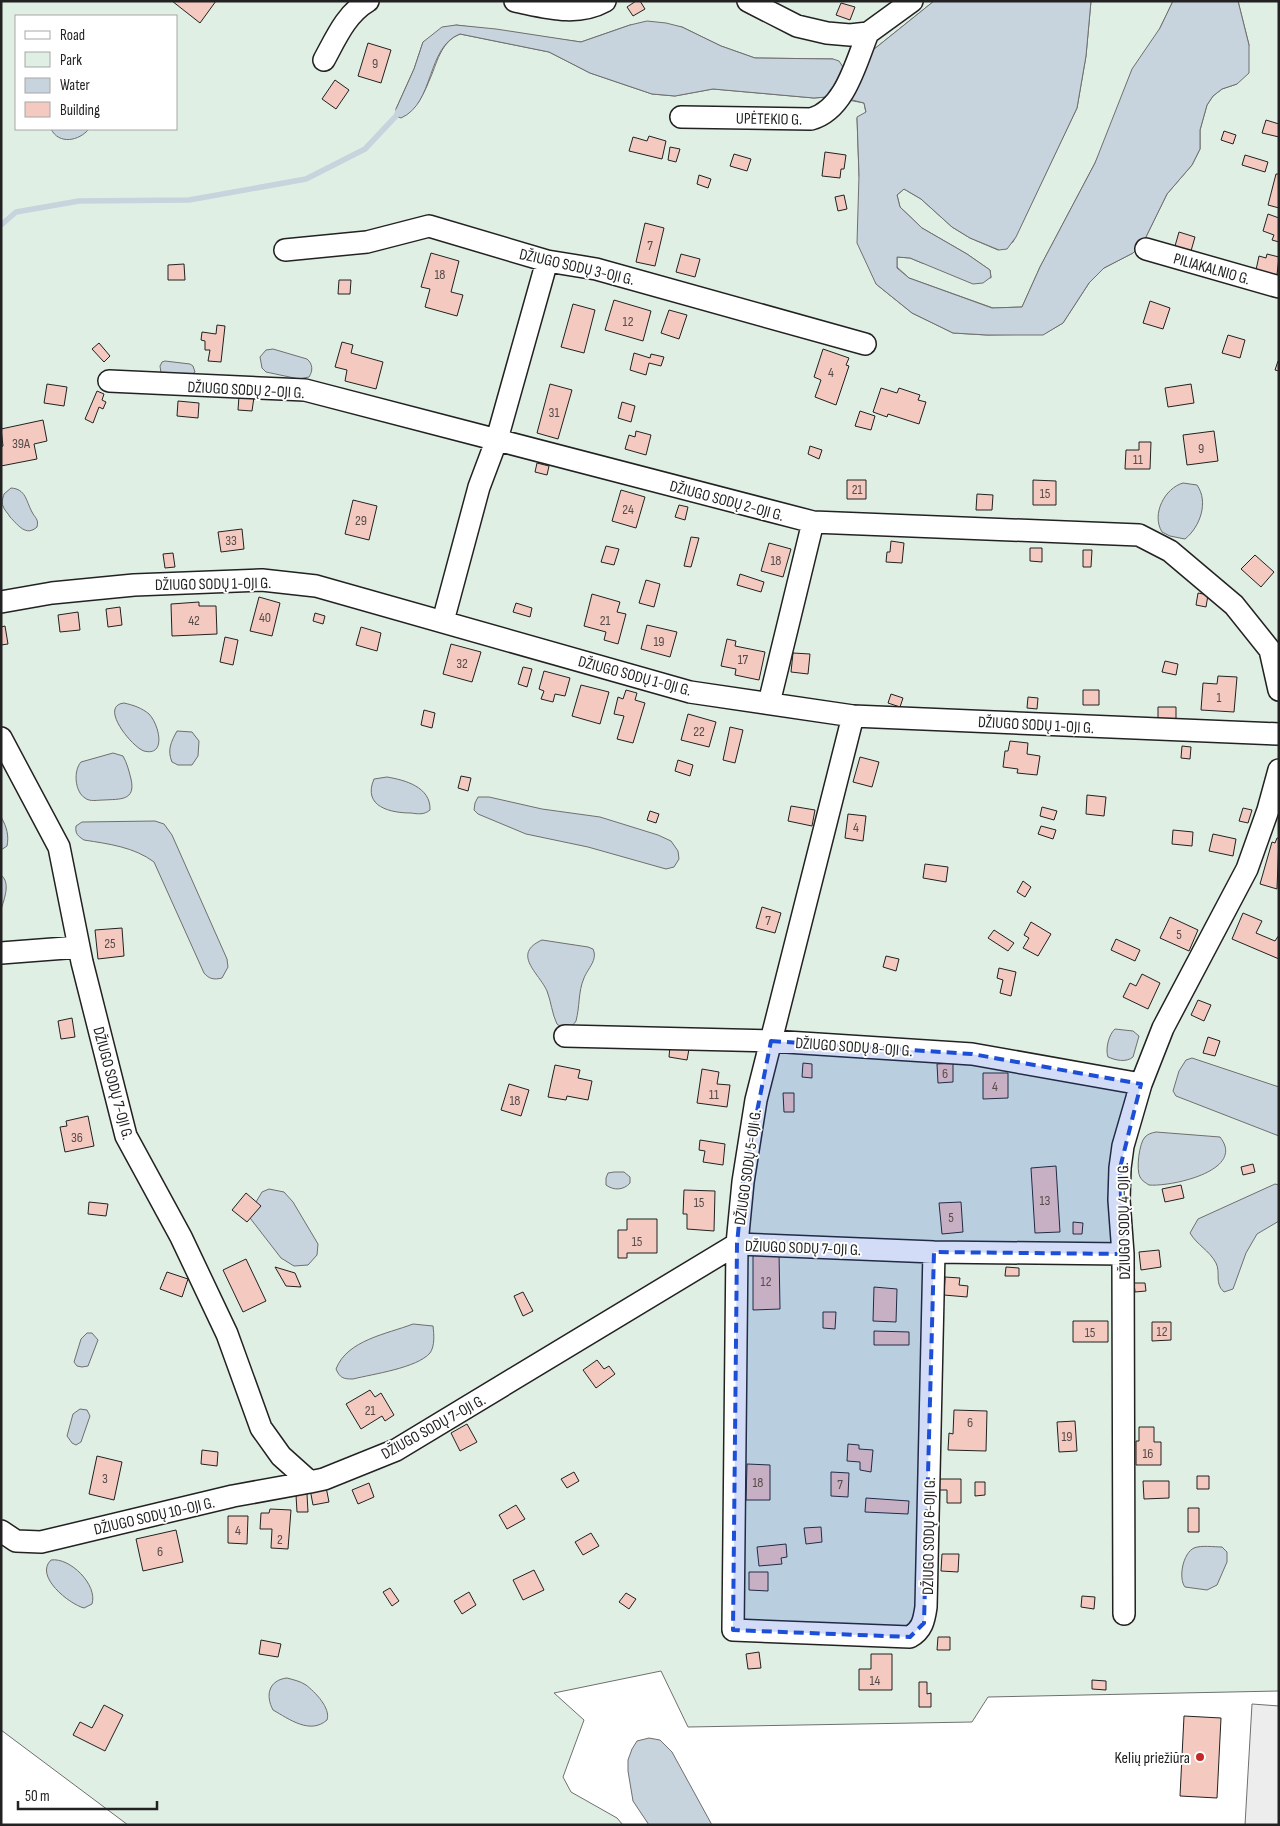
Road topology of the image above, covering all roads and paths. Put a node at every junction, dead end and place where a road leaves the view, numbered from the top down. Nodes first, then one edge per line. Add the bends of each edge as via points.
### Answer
1 (368, 1) edge
2 (515, 1) edge
3 (605, 1) edge
4 (748, 1) edge
5 (912, 1) edge
6 (868, 33) junction
7 (324, 60) dead end
8 (681, 117) dead end
9 (1146, 249) dead end
10 (286, 250) dead end
11 (547, 260) junction
12 (1279, 287) edge
13 (865, 344) dead end
14 (109, 381) dead end
15 (497, 439) junction
16 (813, 522) junction
17 (1, 602) edge
18 (443, 621) junction
19 (1279, 690) edge
20 (769, 703) junction
21 (853, 716) junction
22 (1279, 734) edge
23 (1, 738) edge
24 (1279, 770) edge
25 (80, 947) junction
26 (1, 953) edge
27 (565, 1036) dead end
28 (770, 1041) junction
29 (1140, 1084) junction
30 (738, 1244) junction
31 (934, 1252) junction
32 (1123, 1254) junction
33 (310, 1482) junction
34 (1, 1531) edge
35 (1124, 1614) dead end
36 (733, 1630) joint

1 - 7 street via 357,8 342,26
2 - 3 street via 560,10 582,10
4 - 6 street via 796,26 850,35
5 - 6 street
6 - 8 street, UPĖTEKIO G. via 842,93 820,116
9 - 12 street, PILIAKALNIO G.
10 - 11 street, DŽIUGO SODŲ 3-OJI G. via 367,242 429,226
11 - 13 street, DŽIUGO SODŲ 3-OJI G. via 596,268
11 - 15 street
14 - 15 street, DŽIUGO SODŲ 2-OJI G. via 305,390
15 - 16 street, DŽIUGO SODŲ 2-OJI G.
15 - 18 street via 479,487
16 - 19 street, DŽIUGO SODŲ 2-OJI G. via 1139,535 1170,551 1234,605 1270,650
16 - 20 street
17 - 18 street, DŽIUGO SODŲ 1-OJI G. via 134,585 262,580 316,586
18 - 20 street, DŽIUGO SODŲ 1-OJI G. via 690,692
20 - 21 street, DŽIUGO SODŲ 1-OJI G.
21 - 22 street, DŽIUGO SODŲ 1-OJI G.
21 - 28 street, DŽIUGO SODŲ 5-OJI G.
23 - 25 street, DŽIUGO SODŲ 7-OJI G. via 59,847
24 - 29 street, DŽIUGO SODŲ 4-OJI G. via 1247,869 1163,1028
25 - 26 street
25 - 33 street, DŽIUGO SODŲ 7-OJI G. via 126,1136 227,1334 261,1428 282,1456
27 - 28 street, DŽIUGO SODŲ 8-OJI G.
28 - 29 street, DŽIUGO SODŲ 8-OJI G. via 972,1054
28 - 30 street, DŽIUGO SODŲ 5-OJI G. via 756,1100 743,1182
29 - 32 street, DŽIUGO SODŲ 4-OJI G. via 1120,1168
30 - 31 street, DŽIUGO SODŲ 7-OJI G.
30 - 33 street, DŽIUGO SODŲ 7-OJI G. via 396,1450
30 - 36 street, DŽIUGO SODŲ 5-OJI G.
31 - 32 street, DŽIUGO SODŲ 7-OJI G.
31 - 36 street, DŽIUGO SODŲ 6-OJI G. via 924,1623 910,1637
32 - 35 street, DŽIUGO SODŲ 4-OJI G.
33 - 34 street, DŽIUGO SODŲ 10-OJI G. via 233,1496 41,1542 16,1541

